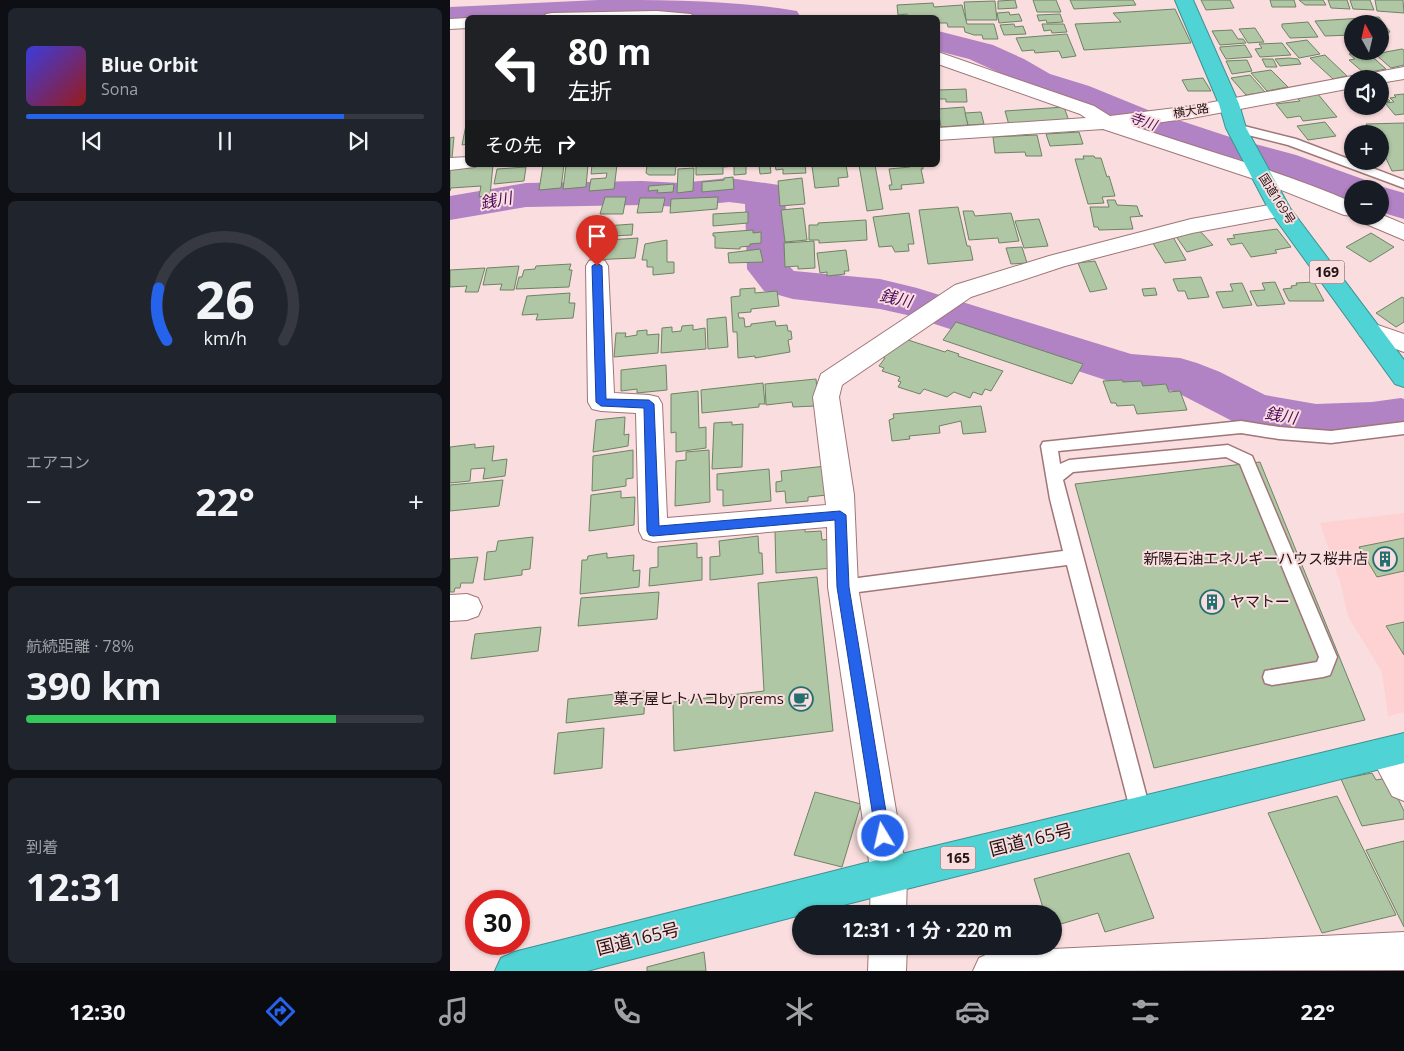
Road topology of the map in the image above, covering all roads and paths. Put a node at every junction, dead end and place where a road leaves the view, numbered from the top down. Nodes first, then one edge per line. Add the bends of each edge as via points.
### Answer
1 (1184, 0) edge
2 (465, 23) edge
3 (450, 24) edge
4 (940, 59) edge
5 (1404, 72) edge
6 (1389, 75) edge
7 (1344, 83) edge
8 (1229, 104) junction
9 (1111, 123) junction
10 (1236, 128) junction
11 (940, 134) edge
12 (465, 163) edge
13 (450, 164) edge
14 (1258, 168) junction
15 (1404, 184) edge
16 (1344, 206) edge
17 (1280, 210) junction
18 (1387, 225) edge
19 (1404, 233) edge
20 (597, 266) dead end
21 (1369, 330) junction
22 (1404, 343) edge
23 (1404, 378) edge
24 (1404, 428) edge
25 (1054, 478) junction
26 (840, 515) junction
27 (1073, 557) junction
28 (843, 587) junction
29 (1272, 676) dead end
30 (1395, 750) edge
31 (1404, 785) edge
32 (1141, 813) junction
33 (889, 875) junction
34 (888, 905) edge
35 (1404, 951) edge
36 (888, 955) edge
37 (514, 971) edge
38 (888, 971) edge
39 (992, 971) edge

1 - 8 highway, 国道169号 / 169
2 - 3 street
4 - 9 street via 1087,110
5 - 6 street
7 - 8 street, 横大路
8 - 9 street, 横大路
8 - 10 highway, 国道169号 / 169
9 - 11 street, 横大路
9 - 14 street
10 - 14 highway, 国道169号 / 169
10 - 15 lane via 1292,142
12 - 13 street
14 - 16 street
14 - 17 highway, 国道169号 / 169
17 - 21 highway, 国道169号 / 169
17 - 26 street via 1191,226 1057,261 963,291 830,380 826,397
18 - 19 street
20 - 26 street via 601,402 649,404 653,531
21 - 22 street
21 - 23 highway, 国道169号 / 169
24 - 25 lane via 1331,437 1241,427 1049,446
25 - 27 lane
25 - 29 lane via 1069,466 1218,452 1228,452 1246,460 1328,657 1323,669
26 - 28 street
27 - 28 lane
27 - 32 lane
28 - 33 street
30 - 31 street
30 - 32 highway, 国道165号 / 165
32 - 33 highway, 国道165号 / 165
33 - 34 street
33 - 37 highway, 国道165号 / 165
35 - 39 street
36 - 38 street

